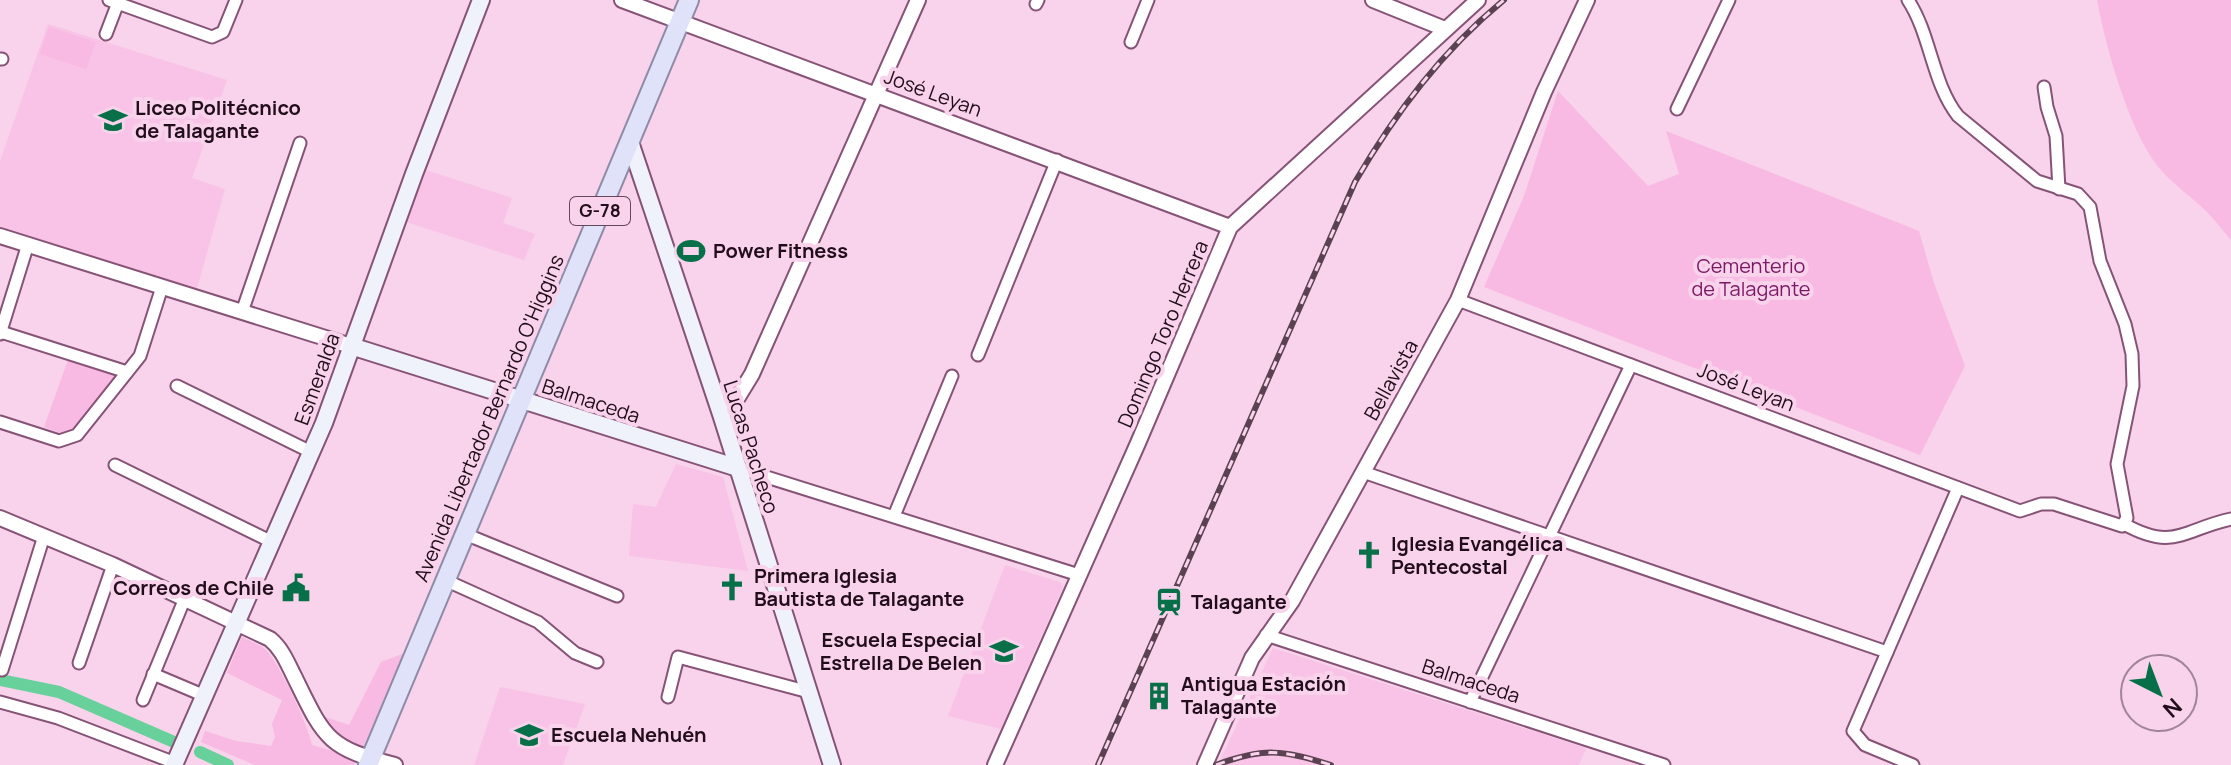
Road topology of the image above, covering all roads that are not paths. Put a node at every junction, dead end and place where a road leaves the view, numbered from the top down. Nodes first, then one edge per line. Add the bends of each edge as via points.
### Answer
1 (236, 0) edge
2 (481, 0) edge
3 (622, 0) edge
4 (689, 0) edge
5 (918, 0) edge
6 (1148, 0) edge
7 (1478, 0) edge
8 (1587, 0) edge
9 (1729, 0) edge
10 (1908, 0) edge
11 (115, 1) edge
12 (1382, 2) edge
13 (680, 22) junction
14 (1445, 29) junction
15 (106, 34) dead end
16 (1131, 42) dead end
17 (2044, 87) dead end
18 (876, 94) junction
19 (1677, 109) dead end
20 (630, 142) junction
21 (300, 143) dead end
22 (1057, 160) junction
23 (2059, 189) junction
24 (1230, 227) junction
25 (0, 236) edge
26 (28, 244) junction
27 (162, 287) junction
28 (1458, 300) junction
29 (242, 312) junction
30 (0, 333) edge
31 (351, 346) junction
32 (978, 355) dead end
33 (1631, 365) junction
34 (127, 372) junction
35 (952, 376) dead end
36 (177, 386) dead end
37 (521, 400) junction
38 (721, 414) junction
39 (0, 422) edge
40 (311, 452) junction
41 (115, 465) dead end
42 (738, 468) junction
43 (1363, 472) junction
44 (1958, 488) junction
45 (894, 516) junction
46 (0, 518) edge
47 (2231, 519) edge
48 (2124, 524) junction
49 (465, 534) junction
50 (44, 536) junction
51 (1550, 536) junction
52 (272, 542) junction
53 (113, 565) junction
54 (1079, 575) junction
55 (445, 580) junction
56 (617, 596) dead end
57 (185, 598) junction
58 (236, 622) junction
59 (1266, 635) junction
60 (1887, 652) junction
61 (597, 662) dead end
62 (79, 663) dead end
63 (2, 670) edge
64 (153, 674) junction
65 (809, 692) junction
66 (205, 696) junction
67 (668, 697) dead end
68 (143, 700) dead end
69 (0, 702) edge
70 (1470, 702) junction
71 (370, 762) edge
72 (174, 764) edge
73 (395, 765) edge
74 (832, 765) edge
75 (995, 765) edge
76 (1205, 765) edge
77 (1664, 765) edge
78 (1913, 765) edge

1 - 11 street via 219,36
2 - 31 main road, Esmeralda
3 - 13 street, José Leyan
4 - 13 main road, Avenida Libertador Bernardo O'Higgins / G-78
5 - 18 street
6 - 16 street
7 - 14 street, Domingo Toro Herrera
8 - 28 street, Bellavista
9 - 19 street
10 - 23 street via 1948,103 1958,116 2037,181
11 - 15 street
12 - 14 street
13 - 18 street, José Leyan
13 - 20 main road, Avenida Libertador Bernardo O'Higgins / G-78
14 - 24 street, Domingo Toro Herrera
17 - 23 street via 2056,136
18 - 22 street, José Leyan
18 - 38 street via 752,374
20 - 37 main road, Avenida Libertador Bernardo O'Higgins / G-78
20 - 38 main road, Lucas Pacheco
21 - 29 street
22 - 24 street, José Leyan
22 - 32 street
23 - 48 street via 2078,194 2090,207 2100,261 2129,339 2133,386 2117,471
24 - 54 street, Domingo Toro Herrera
25 - 26 street, Balmaceda
26 - 27 street, Balmaceda
26 - 30 street
27 - 29 street, Balmaceda
27 - 34 street via 146,343
28 - 33 street, José Leyan
28 - 43 street, Bellavista
29 - 31 street, Balmaceda
30 - 34 street
31 - 37 main road, Balmaceda
31 - 40 main road, Esmeralda
33 - 44 street, José Leyan
33 - 51 street
34 - 39 street via 70,439 53,439
35 - 45 street
36 - 40 street
37 - 42 main road, Balmaceda
37 - 49 main road, Avenida Libertador Bernardo O'Higgins / G-78
38 - 42 main road, Lucas Pacheco
40 - 52 main road, Esmeralda
41 - 52 street
42 - 45 street, Balmaceda
42 - 65 main road, Lucas Pacheco
43 - 51 street
43 - 59 street, Bellavista via 1292,601
44 - 48 street, José Leyan via 2020,511 2054,504 2116,526
44 - 60 street
45 - 54 street, Balmaceda
46 - 50 street
47 - 48 street via 2166,539
49 - 55 main road, Avenida Libertador Bernardo O'Higgins / G-78
49 - 56 street
50 - 53 street
50 - 63 street
51 - 60 street
51 - 70 street
52 - 58 main road, Esmeralda
53 - 57 street
53 - 62 street
54 - 75 street, Domingo Toro Herrera
55 - 61 street via 538,622 575,653
55 - 71 main road, Avenida Libertador Bernardo O'Higgins / G-78
57 - 58 street
57 - 64 street
58 - 66 main road, Esmeralda
58 - 71 street via 279,648 328,738
59 - 70 street, Balmaceda
59 - 76 street, Bellavista
60 - 78 street via 1853,731 1865,745
64 - 66 street
64 - 68 street
65 - 67 street via 678,657
65 - 74 main road, Lucas Pacheco
66 - 72 main road, Esmeralda
69 - 72 street via 58,718
70 - 77 street, Balmaceda
71 - 73 street

